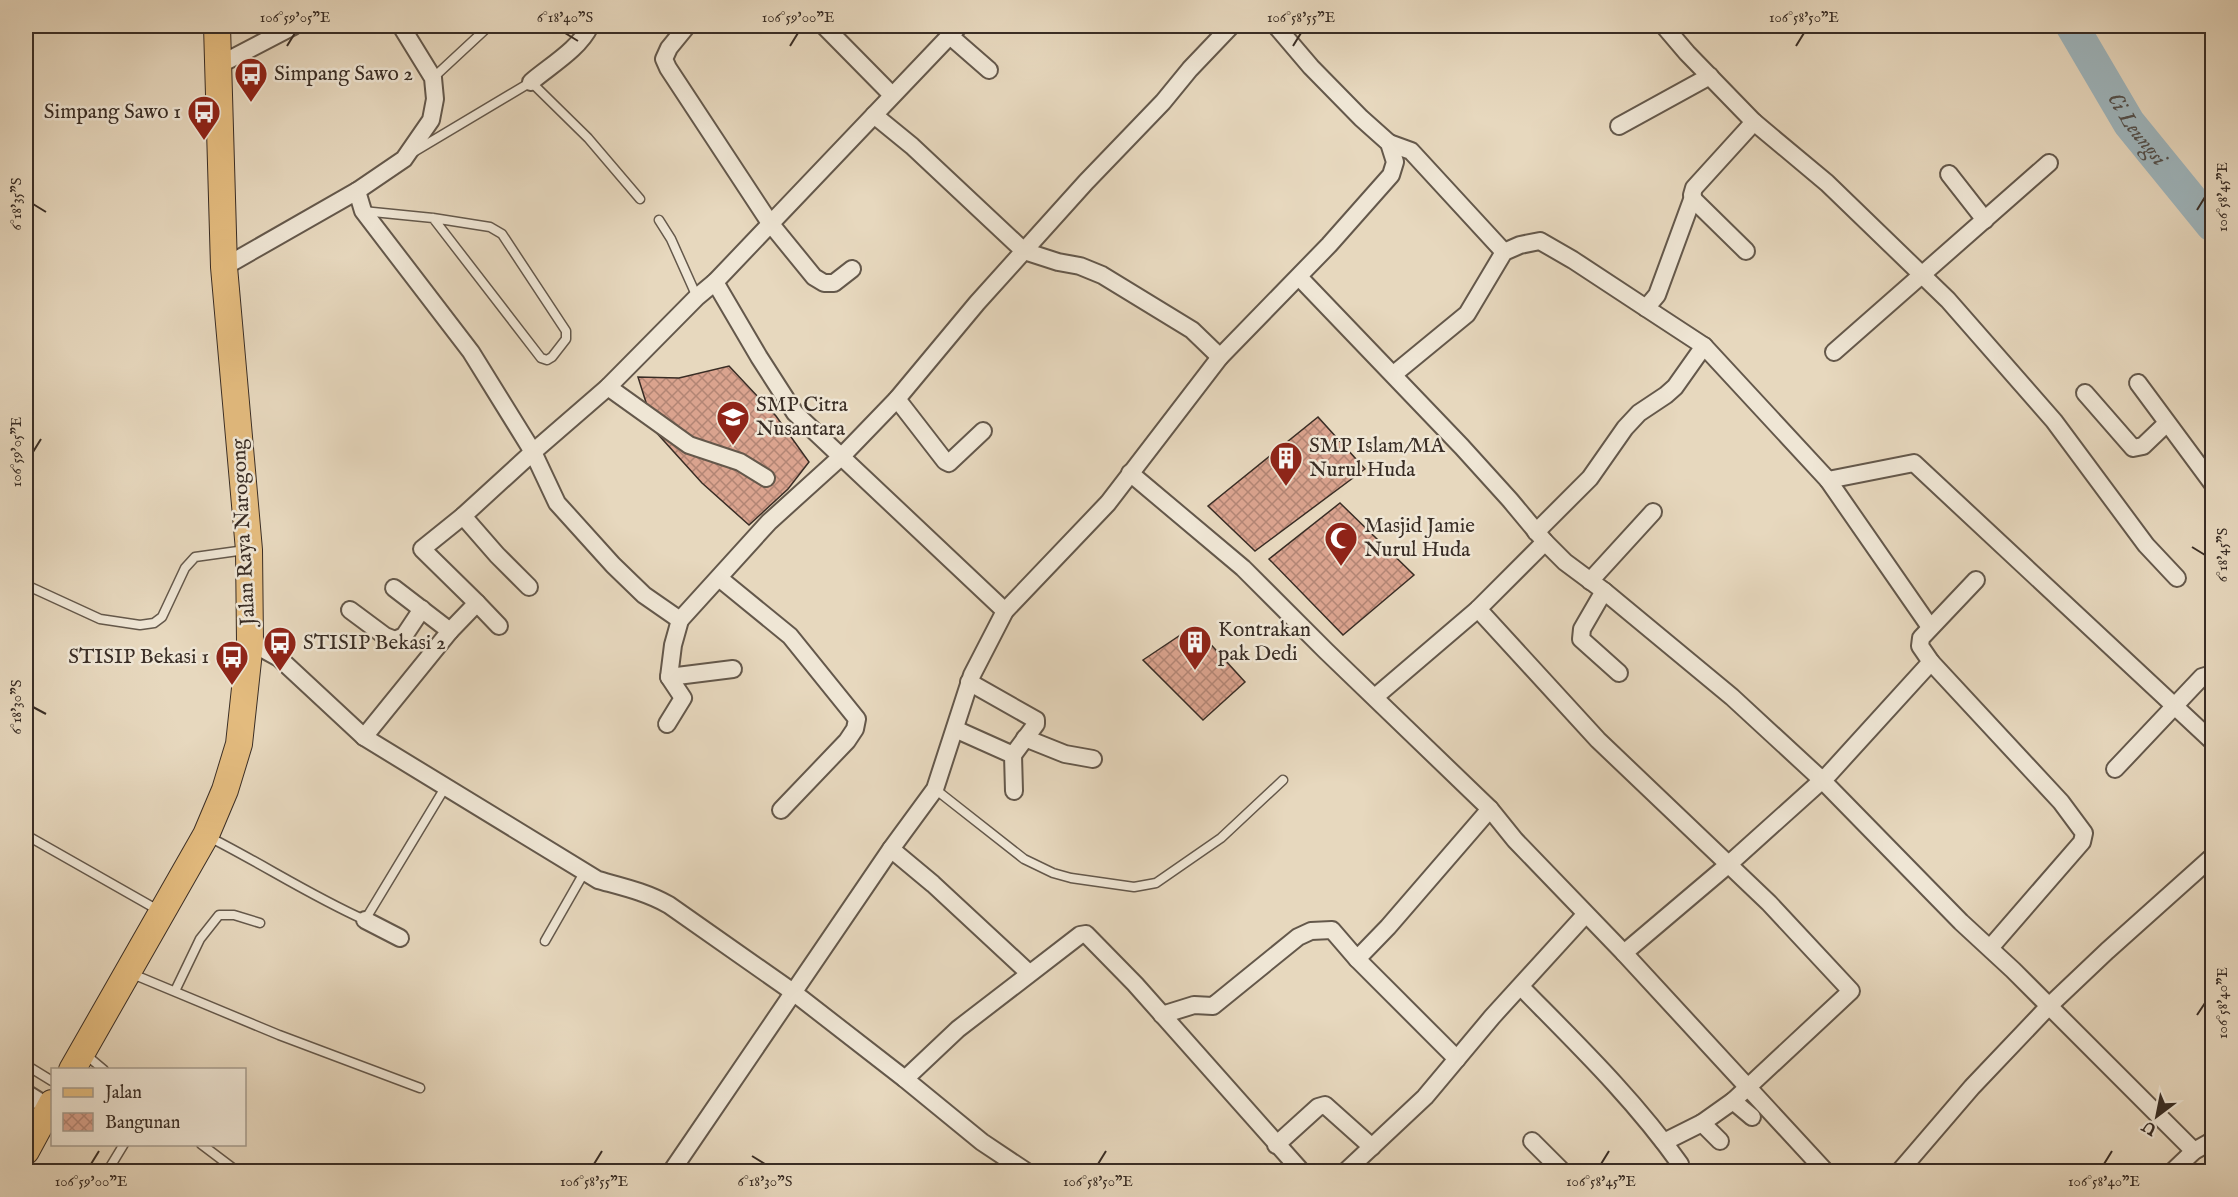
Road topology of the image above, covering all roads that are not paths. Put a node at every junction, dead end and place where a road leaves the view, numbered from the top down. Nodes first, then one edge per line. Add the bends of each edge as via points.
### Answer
1 (217, 26) edge
2 (294, 26) edge
3 (401, 26) edge
4 (489, 26) edge
5 (590, 26) edge
6 (687, 26) edge
7 (824, 26) edge
8 (1231, 26) edge
9 (1276, 26) edge
10 (1664, 26) edge
11 (954, 31) edge
12 (219, 65) junction
13 (989, 70) dead end
14 (1710, 76) junction
15 (433, 78) junction
16 (531, 82) junction
17 (892, 95) junction
18 (874, 115) junction
19 (1754, 122) junction
20 (1619, 126) dead end
21 (1389, 143) junction
22 (404, 159) junction
23 (2049, 163) dead end
24 (1949, 174) dead end
25 (357, 191) junction
26 (1693, 197) junction
27 (640, 199) dead end
28 (363, 211) junction
29 (433, 218) junction
30 (659, 220) dead end
31 (1985, 220) junction
32 (770, 223) junction
33 (1024, 251) junction
34 (1746, 251) dead end
35 (1504, 252) junction
36 (224, 267) junction
37 (852, 269) dead end
38 (1923, 276) junction
39 (1299, 277) junction
40 (715, 282) junction
41 (697, 297) junction
42 (1646, 308) junction
43 (1704, 346) junction
44 (1834, 352) dead end
45 (1220, 357) junction
46 (1394, 374) junction
47 (2138, 383) dead end
48 (608, 387) junction
49 (2085, 393) dead end
50 (897, 399) junction
51 (2167, 423) junction
52 (983, 431) dead end
53 (533, 452) junction
54 (842, 456) junction
55 (1130, 473) junction
56 (766, 478) dead end
57 (1828, 480) junction
58 (2212, 483) edge
59 (1653, 512) dead end
60 (463, 516) junction
61 (1540, 537) junction
62 (249, 550) junction
63 (719, 578) junction
64 (2177, 578) dead end
65 (1976, 580) dead end
66 (1590, 581) junction
67 (26, 585) edge
68 (529, 586) dead end
69 (394, 588) dead end
70 (1604, 591) junction
71 (477, 603) junction
72 (422, 609) junction
73 (1478, 609) junction
74 (350, 610) dead end
75 (1005, 611) junction
76 (680, 620) junction
77 (499, 626) dead end
78 (1930, 627) junction
79 (450, 631) junction
80 (250, 642) junction
81 (1931, 662) junction
82 (733, 669) dead end
83 (1619, 673) dead end
84 (2212, 674) edge
85 (669, 677) junction
86 (969, 682) junction
87 (1375, 697) junction
88 (2174, 706) junction
89 (667, 724) dead end
90 (954, 729) junction
91 (364, 737) junction
92 (1024, 738) junction
93 (2212, 741) edge
94 (1013, 755) junction
95 (1093, 759) dead end
96 (2115, 769) dead end
97 (1283, 780) dead end
98 (1822, 780) junction
99 (446, 786) junction
100 (935, 789) junction
101 (1014, 791) dead end
102 (1490, 809) junction
103 (781, 810) dead end
104 (26, 835) edge
105 (206, 835) junction
106 (891, 849) junction
107 (2212, 857) edge
108 (1729, 864) junction
109 (585, 871) junction
110 (163, 913) junction
111 (1585, 915) junction
112 (365, 920) junction
113 (260, 923) dead end
114 (400, 938) dead end
115 (545, 941) dead end
116 (1990, 948) junction
117 (1624, 953) junction
118 (1357, 959) junction
119 (128, 972) junction
120 (1029, 974) junction
121 (1521, 987) junction
122 (175, 991) junction
123 (793, 992) junction
124 (2049, 1006) junction
125 (1162, 1015) junction
126 (1457, 1059) junction
127 (77, 1060) edge
128 (26, 1065) edge
129 (99, 1068) edge
130 (905, 1079) junction
131 (51, 1080) edge
132 (420, 1088) dead end
133 (1747, 1088) junction
134 (26, 1093) edge
135 (1733, 1101) junction
136 (51, 1106) edge
137 (1752, 1118) dead end
138 (1702, 1123) junction
139 (1532, 1141) dead end
140 (1720, 1141) dead end
141 (2212, 1141) edge
142 (1664, 1142) junction
143 (1276, 1145) junction
144 (123, 1146) edge
145 (204, 1146) edge
146 (1372, 1147) junction
147 (26, 1151) edge
148 (2194, 1151) junction
149 (1680, 1164) dead end
150 (1354, 1169) edge
151 (107, 1172) edge
152 (238, 1172) edge
153 (671, 1172) edge
154 (1027, 1172) edge
155 (1302, 1172) edge
156 (1563, 1172) edge
157 (1826, 1172) edge
158 (1899, 1172) edge
159 (2172, 1172) edge

1 - 12 main road, Jalan Raya Narogong
2 - 12 street
3 - 15 street
4 - 15 lane
5 - 16 street via 577,44
6 - 32 street via 664,59
7 - 17 street
8 - 33 street
9 - 21 street via 1311,67
10 - 14 street
11 - 13 street
11 - 17 street
12 - 36 main road, Jalan Raya Narogong
14 - 19 street
14 - 20 street
15 - 22 street via 431,120
16 - 22 lane
16 - 27 lane via 588,138
17 - 18 street
18 - 32 street
18 - 33 street
19 - 26 street via 1694,188
19 - 38 street via 1827,183
21 - 35 street via 1411,151
21 - 39 street via 1395,162 1391,175
22 - 25 street
23 - 31 street
24 - 31 street
25 - 28 street
25 - 36 street
26 - 34 street
26 - 42 street via 1657,295
28 - 29 lane
28 - 53 street via 471,352
29 - 29 lane via 490,226 501,234 566,331 566,339 549,360 541,358
30 - 41 lane
31 - 38 street
32 - 37 street via 814,277 824,283 834,283
32 - 40 street
33 - 45 street via 1102,275 1192,330
33 - 50 street
35 - 42 street via 1540,241
35 - 46 street via 1467,314
36 - 62 main road, Jalan Raya Narogong
38 - 44 street
38 - 64 street via 2054,421 2146,545
39 - 45 street
39 - 46 street
40 - 41 street
40 - 54 street via 795,413
41 - 48 street
42 - 43 street
43 - 57 street
43 - 61 street via 1675,387 1625,428 1590,478
45 - 55 street
46 - 61 street
47 - 51 street
48 - 53 street
48 - 56 street via 689,445 740,462
49 - 51 street via 2133,448 2144,446
50 - 52 street via 949,463
50 - 54 street
51 - 58 street
53 - 60 street
53 - 76 street via 557,503 644,595
54 - 63 street via 769,522
54 - 75 street
55 - 75 street via 1088,526
55 - 87 street via 1243,568
57 - 78 street
57 - 88 street via 1914,463
59 - 66 street
60 - 68 street
60 - 71 street via 422,549
61 - 66 street
61 - 73 street
62 - 67 lane via 195,557 185,568 162,617 154,623 140,625 100,619
62 - 80 main road, Jalan Raya Narogong
63 - 76 street
63 - 103 street via 790,636 856,719 847,741
65 - 78 street
66 - 70 street
69 - 72 street
70 - 83 street via 1582,629 1581,639
70 - 98 street via 1732,698
71 - 77 street
71 - 79 street
72 - 74 street via 404,636 395,640
72 - 79 street
73 - 87 street
73 - 108 street via 1598,740
75 - 86 street
76 - 85 street
78 - 81 street via 1920,646
79 - 91 street
80 - 91 street via 279,658
80 - 105 main road, Jalan Raya Narogong via 239,744
81 - 98 street
81 - 116 street via 2061,802 2084,833 2082,842
82 - 85 street
84 - 88 street via 2202,677
85 - 89 street via 683,698
86 - 90 street
86 - 92 street via 1035,718 1036,724
87 - 102 street
88 - 93 street
88 - 96 street
90 - 94 street
90 - 100 street
91 - 99 street
92 - 94 street
92 - 95 street via 1065,754
94 - 101 street
97 - 100 lane via 1221,838 1156,883 1134,887 1071,878 1039,867
98 - 108 street
98 - 116 street
99 - 109 street
99 - 112 lane
100 - 106 street
102 - 111 street
102 - 118 street
104 - 110 lane
105 - 110 main road, Jalan Raya Narogong
105 - 112 lane
106 - 120 street
106 - 123 street
107 - 124 street
108 - 117 street
108 - 133 street via 1851,991
109 - 115 lane
109 - 123 street via 598,880 653,895
110 - 119 main road, Jalan Raya Narogong
111 - 117 street
111 - 121 street
112 - 114 street
113 - 122 lane via 226,914 214,919
116 - 124 street
117 - 133 street
118 - 125 street via 1332,930 1311,931 1298,937 1213,1006 1194,1005
118 - 126 street
119 - 122 lane
119 - 127 main road, Jalan Raya Narogong
120 - 125 street via 1086,934
120 - 130 street via 958,1029
121 - 126 street
121 - 142 street
122 - 132 lane
123 - 130 street
123 - 153 street
124 - 148 street
124 - 158 street
125 - 143 street
126 - 146 street via 1425,1097
127 - 129 lane
128 - 131 lane
130 - 154 street via 982,1142
133 - 135 street
133 - 157 street
134 - 136 street
135 - 137 street
135 - 138 street
136 - 147 main road
138 - 140 street
138 - 142 street
139 - 156 street
141 - 148 street
142 - 149 street
143 - 146 street via 1325,1105
143 - 155 street
144 - 151 lane
145 - 152 lane
146 - 150 street
148 - 159 street

